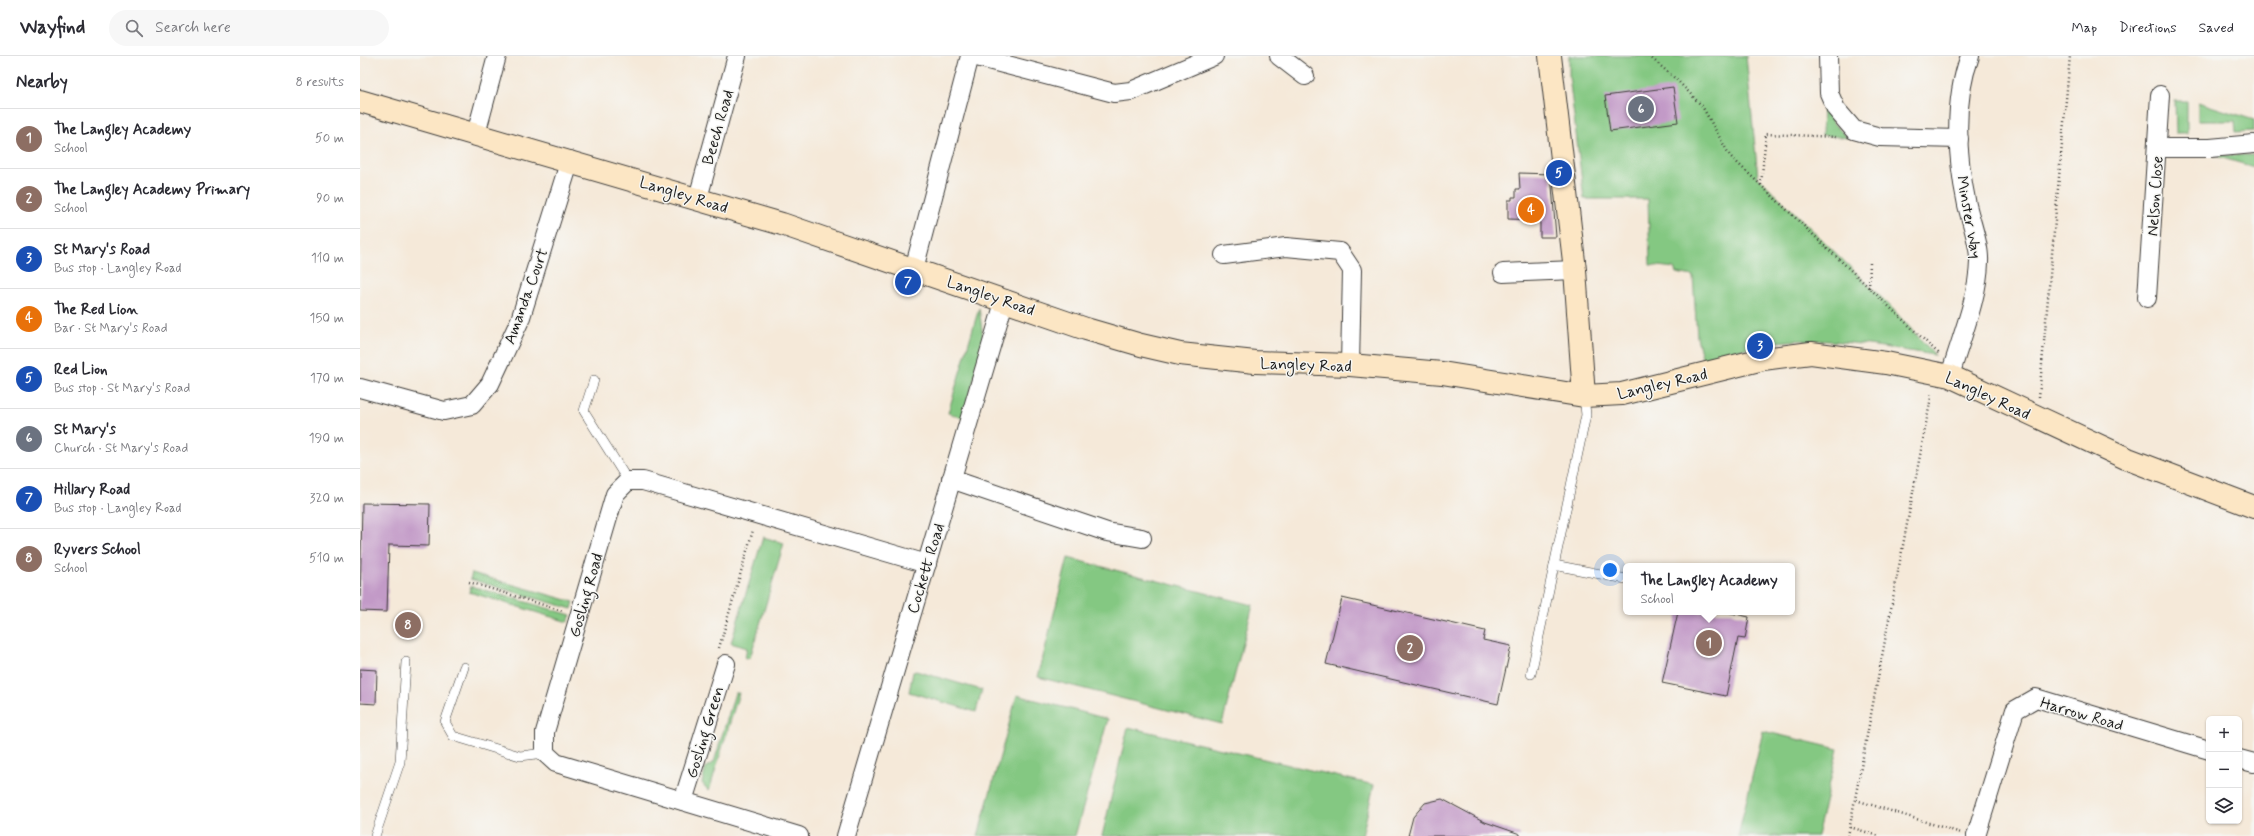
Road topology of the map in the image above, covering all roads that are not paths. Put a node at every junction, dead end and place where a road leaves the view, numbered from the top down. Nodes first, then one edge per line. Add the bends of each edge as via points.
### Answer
1 (498, 56) edge
2 (737, 56) edge
3 (972, 56) edge
4 (1214, 56) edge
5 (1280, 56) edge
6 (1550, 56) edge
7 (1828, 56) edge
8 (1970, 56) edge
9 (1305, 76) dead end
10 (2160, 95) dead end
11 (360, 101) edge
12 (476, 134) junction
13 (1959, 139) junction
14 (2254, 144) edge
15 (2157, 148) junction
16 (570, 160) junction
17 (698, 198) junction
18 (1224, 255) dead end
19 (914, 269) junction
20 (1575, 270) junction
21 (1503, 273) dead end
22 (2147, 298) dead end
23 (1005, 299) junction
24 (1350, 365) junction
25 (1943, 373) junction
26 (594, 380) dead end
27 (360, 388) edge
28 (1584, 396) junction
29 (951, 479) junction
30 (628, 481) junction
31 (2254, 507) edge
32 (1142, 538) dead end
33 (927, 564) junction
34 (1554, 565) junction
35 (1623, 578) edge
36 (406, 662) dead end
37 (726, 664) road end
38 (464, 667) dead end
39 (1531, 674) dead end
40 (2206, 749) edge
41 (545, 753) junction
42 (2242, 760) edge
43 (2254, 763) edge
44 (683, 801) junction
45 (375, 836) edge
46 (799, 836) edge
47 (846, 836) edge
48 (1976, 836) edge

1 - 12 street
2 - 17 street, Beech Road
3 - 4 street via 1114,93 1132,91
3 - 19 street
5 - 9 street
6 - 20 street
7 - 13 street via 1829,93 1836,109 1854,130 1880,137
8 - 13 street, Minster Way via 1960,104
10 - 15 street, Nelson Close
11 - 12 street, Langley Road
12 - 16 street, Langley Road
13 - 25 street, Minster Way via 1961,178 1980,260 1977,285
14 - 15 street via 2210,148
15 - 22 street, Nelson Close
16 - 17 street, Langley Road
16 - 27 street, Amanda Court via 520,320 490,384 472,404 444,411
17 - 19 street, Langley Road
18 - 24 street via 1286,247 1340,252 1352,270
19 - 23 street, Langley Road
20 - 21 street
20 - 28 street
23 - 24 street, Langley Road via 1086,329 1180,354 1254,362
23 - 29 street, Cockett Road
24 - 28 street, Langley Road via 1442,373
25 - 28 street, Langley Road via 1852,357 1811,353 1763,359 1622,394
25 - 31 street, Langley Road via 2128,459
26 - 30 lane via 584,411
28 - 34 lane via 1586,415
29 - 32 street via 1107,532
29 - 33 street, Cockett Road
30 - 33 street via 643,481
30 - 41 street, Gosling Road via 615,494 545,732
33 - 47 street, Cockett Road
34 - 35 lane
34 - 39 lane
36 - 45 lane via 400,762
37 - 44 street, Gosling Green
38 - 41 lane via 445,722 453,736 520,756
40 - 48 street, Harrow Road via 2036,698 2015,710
41 - 44 street via 556,763
42 - 43 street
44 - 46 street

